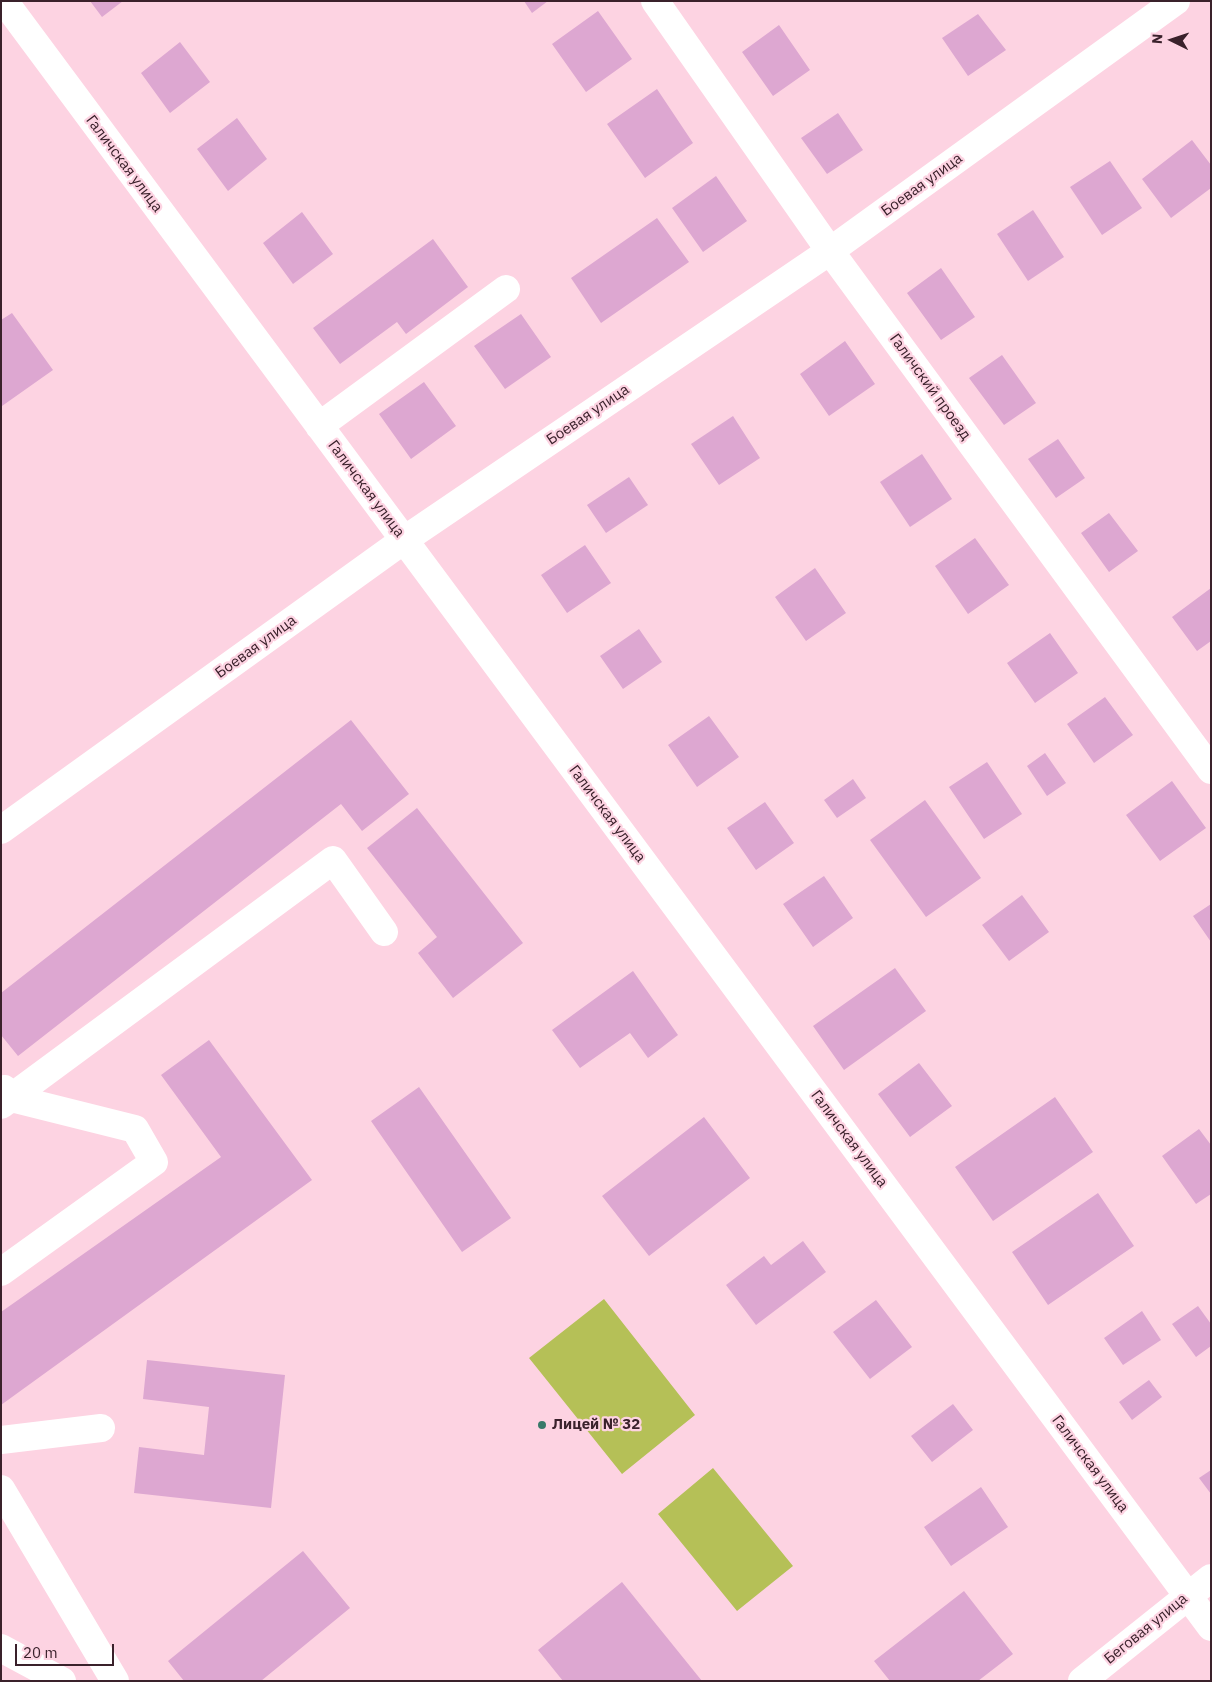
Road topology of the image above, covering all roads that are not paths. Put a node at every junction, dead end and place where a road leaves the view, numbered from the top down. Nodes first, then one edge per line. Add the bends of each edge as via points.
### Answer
1 (4, 1) edge
2 (655, 1) edge
3 (1176, 1) edge
4 (830, 251) junction
5 (506, 289) dead end
6 (319, 426) junction
7 (404, 540) junction
8 (1211, 770) edge
9 (1, 830) edge
10 (384, 932) dead end
11 (4, 1096) edge
12 (1, 1272) edge
13 (101, 1428) dead end
14 (1, 1440) edge
15 (1, 1489) edge
16 (1211, 1578) edge
17 (1188, 1596) junction
18 (1211, 1627) edge
19 (1, 1648) edge
20 (62, 1681) edge
21 (115, 1681) edge
22 (1082, 1681) edge

1 - 6 street, Галичская улица
2 - 4 street, Галичский проезд
3 - 4 street, Боевая улица
4 - 7 street, Боевая улица
4 - 8 street, Галичский проезд
5 - 6 street
6 - 7 street, Галичская улица
7 - 9 street, Боевая улица
7 - 17 street, Галичская улица
10 - 11 street via 333,860
11 - 12 street via 136,1129 154,1162
13 - 14 street
15 - 21 street
16 - 17 street, Беговая улица
17 - 18 street, Галичская улица
17 - 22 street, Беговая улица
19 - 20 street

